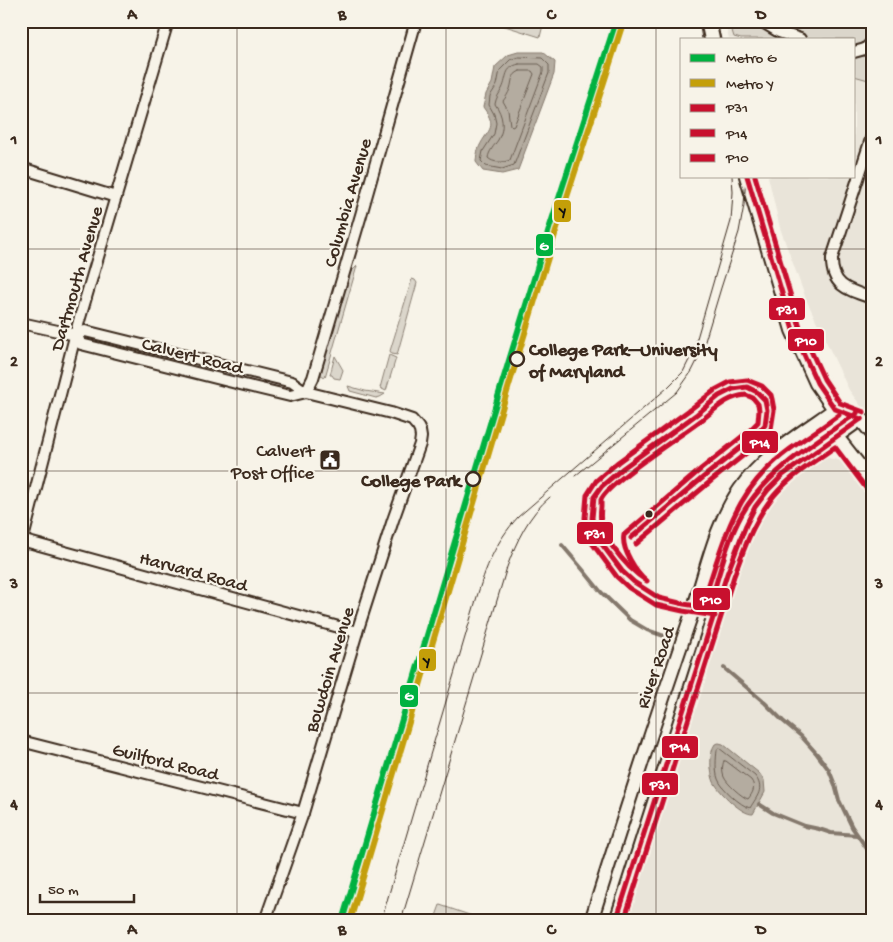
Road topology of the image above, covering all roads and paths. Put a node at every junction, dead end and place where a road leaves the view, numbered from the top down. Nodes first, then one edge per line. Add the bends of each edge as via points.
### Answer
1 (168, 21) edge
2 (416, 21) edge
3 (708, 21) edge
4 (761, 21) edge
5 (712, 38) edge
6 (797, 38) edge
7 (872, 42) edge
8 (856, 51) edge
9 (872, 136) edge
10 (869, 153) edge
11 (21, 168) edge
12 (748, 178) edge
13 (116, 197) junction
14 (870, 297) edge
15 (21, 323) edge
16 (76, 335) junction
17 (306, 392) junction
18 (834, 409) junction
19 (861, 419) junction
20 (418, 427) joint
21 (872, 432) edge
22 (836, 437) junction
23 (872, 483) edge
24 (22, 543) edge
25 (357, 632) junction
26 (21, 741) edge
27 (303, 813) junction
28 (265, 921) edge
29 (591, 921) edge
30 (616, 921) edge

1 - 13 street, Dartmouth Avenue
2 - 17 street, Columbia Avenue
3 - 5 main road
4 - 6 street
7 - 8 street
9 - 10 street
10 - 14 street via 832,258 832,268 841,284
11 - 13 street
12 - 18 main road via 793,330 817,383
13 - 16 street, Dartmouth Avenue
15 - 16 street, Calvert Road
16 - 17 street, Calvert Road via 85,331 292,382
16 - 24 street, Dartmouth Avenue
17 - 20 street, Calvert Road via 391,413 412,420
18 - 19 main road
18 - 22 main road
18 - 29 street, River Road via 760,465 728,509 663,696
19 - 21 main road
19 - 22 street
20 - 25 street, Bowdoin Avenue via 420,444
22 - 23 main road
22 - 30 street via 768,490 746,525 727,574
24 - 25 street, Harvard Road
25 - 27 street, Bowdoin Avenue
26 - 27 street, Guilford Road
27 - 28 street, Bowdoin Avenue

